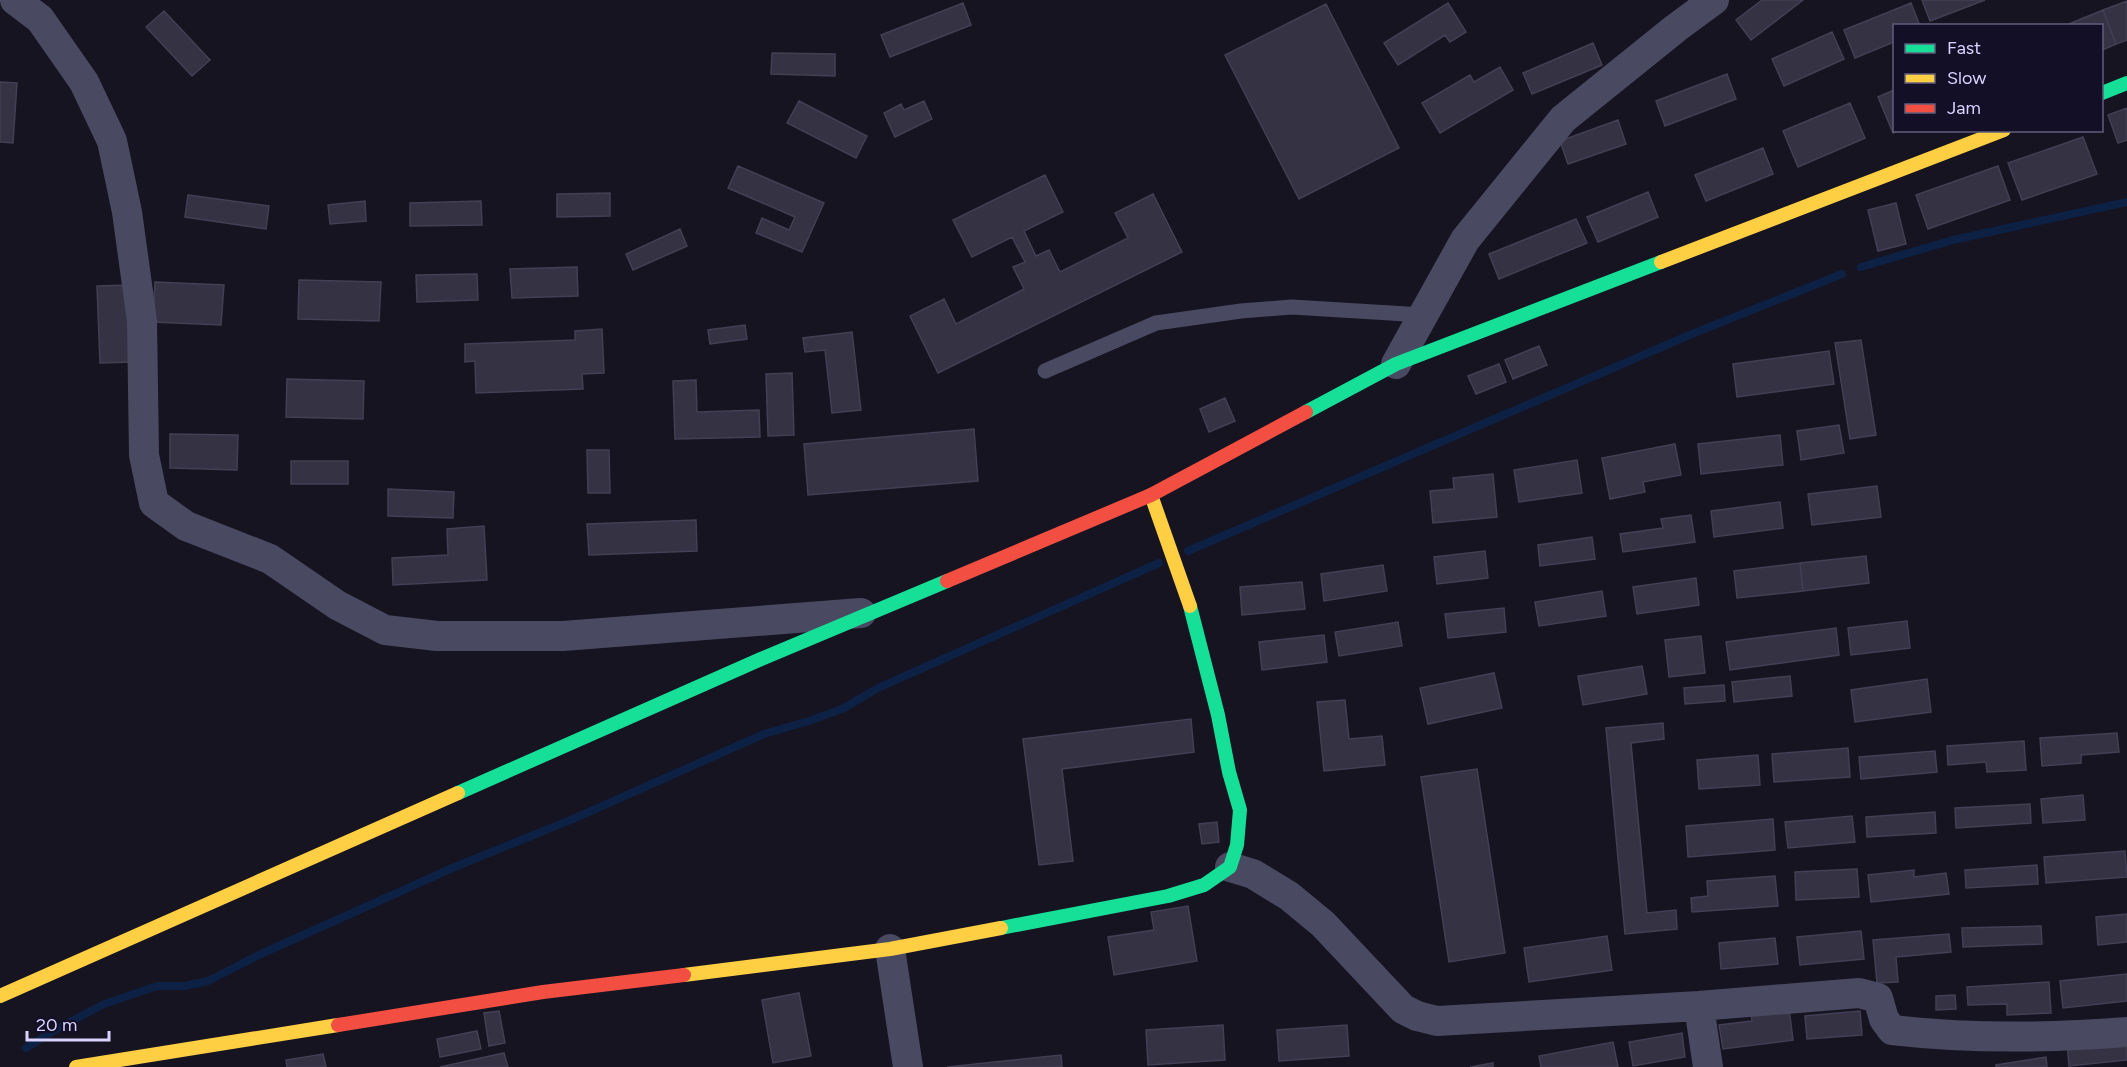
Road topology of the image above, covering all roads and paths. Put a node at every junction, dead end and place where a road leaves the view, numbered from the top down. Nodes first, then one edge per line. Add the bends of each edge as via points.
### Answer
1 (15, 0) edge
2 (1714, 0) edge
3 (2127, 83) edge
4 (2103, 93) edge
5 (1999, 132) edge
6 (1423, 315) junction
7 (1396, 364) junction
8 (1045, 371) dead end
9 (1151, 495) junction
10 (872, 612) junction
11 (1230, 867) junction
12 (890, 949) junction
13 (0, 996) edge
14 (1699, 1006) junction
15 (2127, 1032) edge
16 (76, 1067) edge
17 (908, 1067) edge
18 (1708, 1067) edge

1 - 10 street via 40,19 84,82 112,141 127,212 141,321 144,455 154,503 186,526 270,559 337,605 386,630 437,636 563,636
2 - 6 street via 1563,119 1465,240
3 - 4 street
5 - 7 street
6 - 7 street
6 - 8 lane via 1292,307 1156,323
7 - 9 street
9 - 10 street
9 - 11 street via 1187,596 1240,810 1237,845
10 - 13 street
11 - 12 street via 1204,885 1168,896
11 - 14 street via 1253,873 1289,897 1314,917 1403,1010 1417,1016 1437,1020
12 - 16 street via 532,994
12 - 17 street
14 - 15 street via 1859,993 1878,998 1892,1030 2060,1037
14 - 18 street

